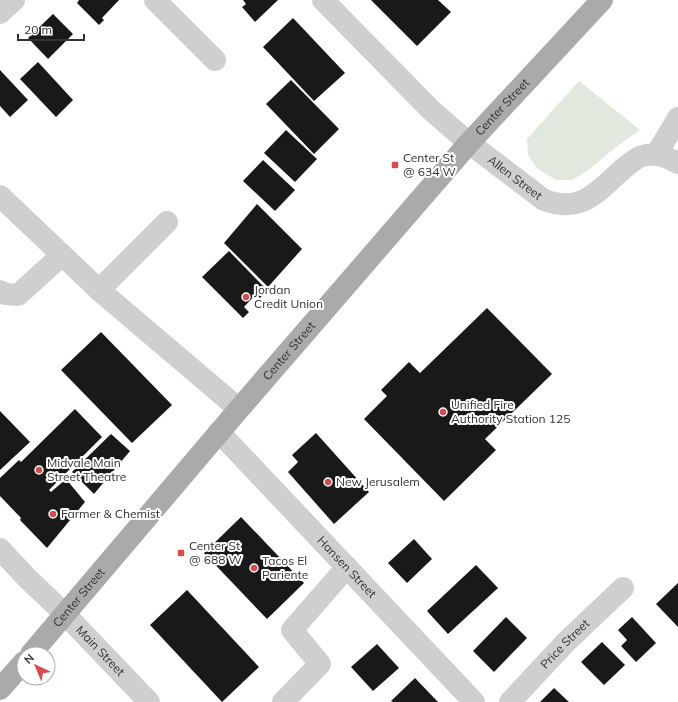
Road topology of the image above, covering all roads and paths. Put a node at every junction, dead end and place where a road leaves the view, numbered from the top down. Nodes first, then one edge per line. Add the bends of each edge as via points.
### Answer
1 (14, 0) edge
2 (155, 0) edge
3 (323, 0) edge
4 (602, 0) edge
5 (0, 13) edge
6 (215, 60) dead end
7 (678, 118) edge
8 (469, 143) junction
9 (656, 155) junction
10 (678, 163) edge
11 (0, 196) edge
12 (167, 222) dead end
13 (62, 255) junction
14 (99, 290) junction
15 (0, 291) edge
16 (239, 409) junction
17 (219, 432) junction
18 (0, 549) edge
19 (347, 568) junction
20 (623, 588) dead end
21 (64, 614) junction
22 (38, 646) edge
23 (16, 671) edge
24 (0, 689) edge
25 (149, 702) edge
26 (284, 702) edge
27 (474, 702) edge
28 (510, 702) edge

1 - 5 street
2 - 6 street
3 - 8 street, Allen Street via 431,110
4 - 8 main road, Center Street
7 - 9 street
8 - 9 street, Allen Street via 544,200 564,205 578,204 586,200 634,160 642,156
8 - 16 main road, Center Street
9 - 10 street, Allen Street
11 - 13 street
12 - 14 street
13 - 14 street
13 - 15 street via 18,295
14 - 16 street
16 - 17 main road, Center Street
17 - 19 street, Hansen Street
17 - 21 main road, Center Street
18 - 21 street, Main Street
19 - 26 street via 292,630 320,664
19 - 27 street, Hansen Street
20 - 28 street, Price Street via 566,642
21 - 22 main road, Center Street
21 - 25 street, Main Street
23 - 24 main road

